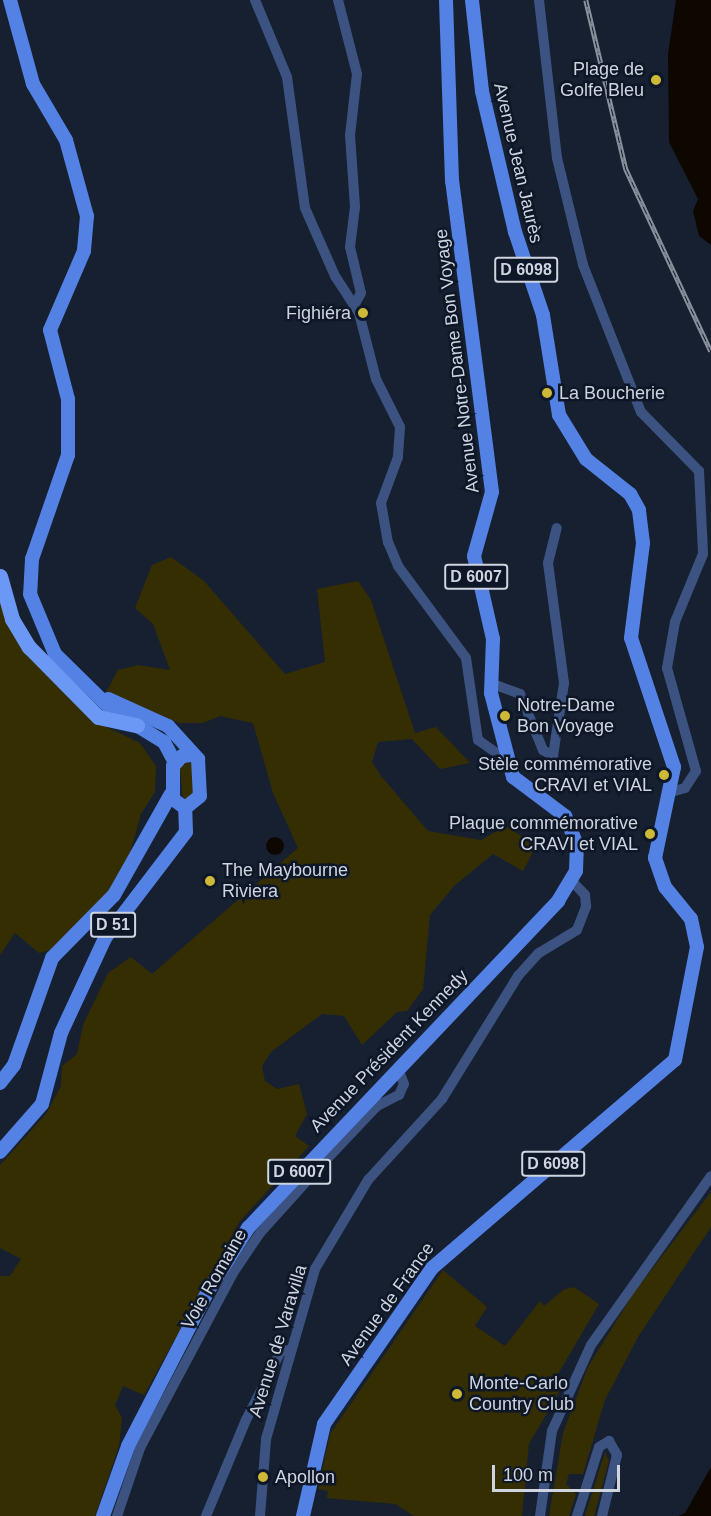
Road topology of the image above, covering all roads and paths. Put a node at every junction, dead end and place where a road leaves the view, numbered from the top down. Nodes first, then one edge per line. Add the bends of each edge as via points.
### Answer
1 (10, 0) edge
2 (255, 0) edge
3 (338, 0) edge
4 (446, 0) edge
5 (472, 0) edge
6 (539, 0) edge
7 (355, 304) junction
8 (557, 528) dead end
9 (0, 576) edge
10 (490, 683) junction
11 (88, 687) junction
12 (157, 720) junction
13 (130, 722) junction
14 (192, 755) junction
15 (508, 755) junction
16 (175, 764) junction
17 (670, 792) junction
18 (183, 802) junction
19 (572, 881) junction
20 (398, 1068) junction
21 (0, 1083) edge
22 (0, 1152) edge
23 (711, 1176) edge
24 (289, 1350) junction
25 (103, 1516) edge
26 (117, 1516) edge
27 (206, 1516) edge
28 (260, 1516) edge
29 (303, 1516) edge
30 (540, 1516) edge
31 (577, 1516) edge
32 (602, 1516) edge

1 - 11 main road via 33,84 66,140 87,216 84,251 50,330 68,399 68,455 32,559 29,586 51,647
2 - 7 street via 287,77 305,208 335,276
3 - 7 street via 357,74 350,135 356,207 350,247 361,293
4 - 10 main road, Avenue Notre-Dame Bon Voyage / D 6007 via 451,171 492,492 474,556 493,639
5 - 17 main road, Avenue Jean Jaurès / D 6098 via 482,91 515,232 543,315 556,408 586,459 630,494 639,510 643,543 631,638 670,748
6 - 17 street via 554,128 583,265 633,397 699,471 703,554 678,613 667,668 696,771 685,788
7 - 15 street via 376,379 400,427 382,522 398,566 466,658 472,726
8 - 10 street via 548,563 564,683 553,756 543,750 520,694
9 - 13 highway via 19,633 89,708 109,723
10 - 15 main road, Avenue Notre-Dame Bon Voyage / D 6007
11 - 12 main road
11 - 13 main road
12 - 13 main road
12 - 14 main road
13 - 16 main road via 164,742
14 - 16 main road
14 - 18 main road via 202,769
15 - 19 main road, Avenue Notre-Dame Bon Voyage / D 6007 via 524,786 550,802 573,831 578,861
16 - 18 main road
17 - 29 main road, Avenue de France / D 6098 via 656,858 665,887 691,919 697,947 680,1051 665,1071 432,1268 324,1424
18 - 21 main road via 151,828 114,895 52,958 14,1065
18 - 22 main road, D 51 via 192,829 105,938 61,1033 45,1098
19 - 20 main road, Avenue Président Kennedy / D 6007
19 - 24 street, Avenue de Varavilla via 586,906 577,930 529,961 442,1099 351,1203 315,1269
20 - 25 main road, Avenue Président Kennedy / D 6007 via 266,1208 226,1262 128,1446
20 - 26 street, Voie Romaine via 404,1084 399,1095 377,1106 324,1162 260,1233 233,1273 144,1440
23 - 30 street via 591,1345 552,1431
24 - 27 street via 281,1351 246,1420
24 - 28 street, Avenue de Varavilla via 262,1456
31 - 32 street via 599,1447 609,1441 617,1455

